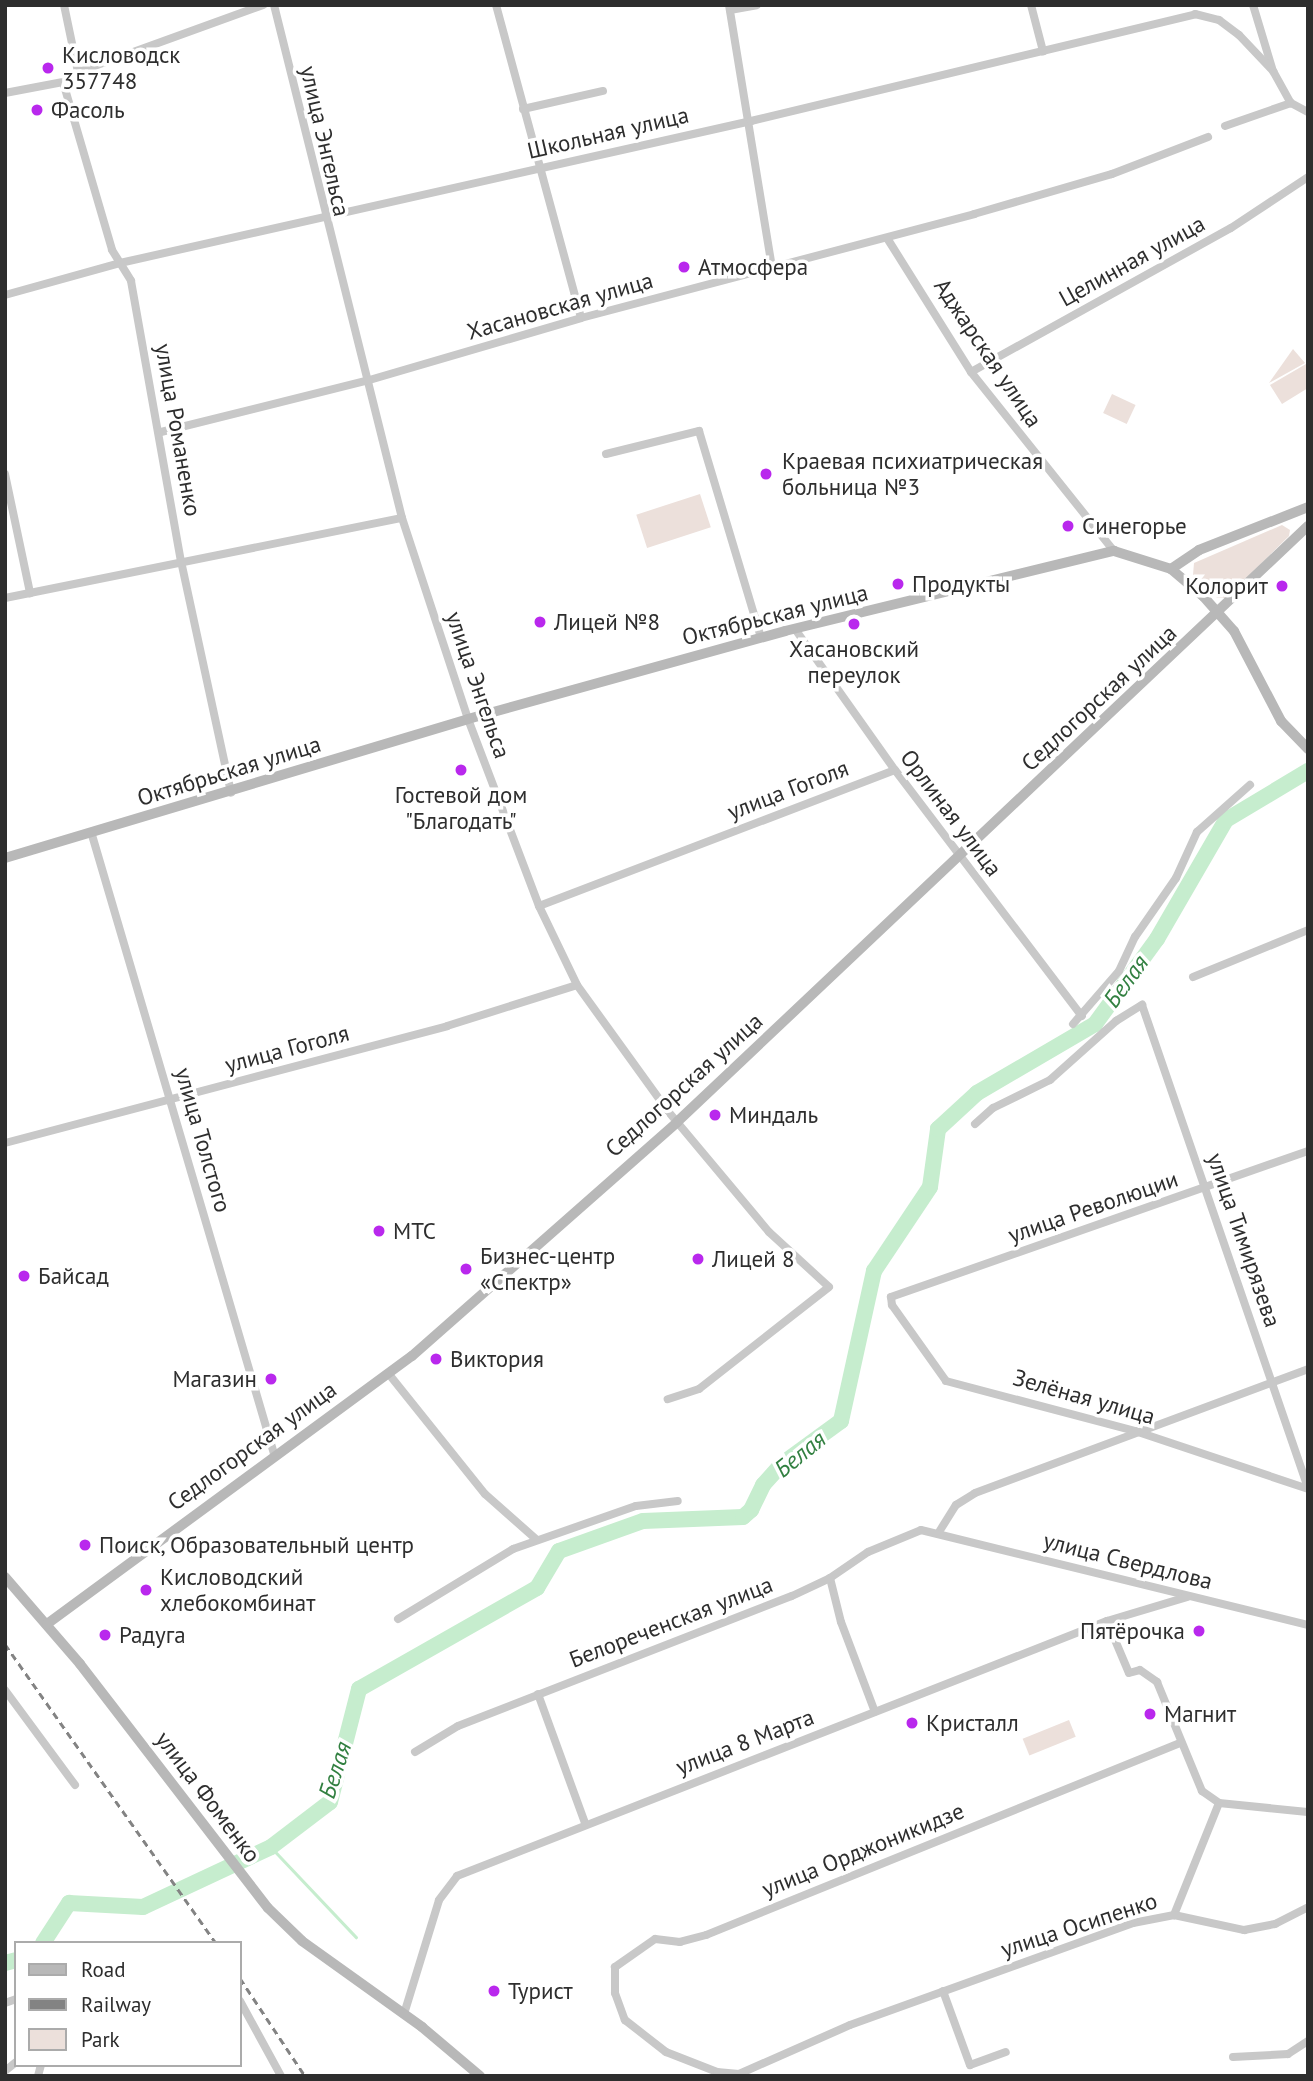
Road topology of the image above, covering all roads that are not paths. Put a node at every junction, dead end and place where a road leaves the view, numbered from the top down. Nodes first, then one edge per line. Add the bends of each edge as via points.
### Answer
1 (64, 5) edge
2 (263, 5) edge
3 (274, 5) edge
4 (496, 5) edge
5 (757, 5) edge
6 (1031, 5) edge
7 (1253, 5) edge
8 (730, 8) edge
9 (1044, 51) junction
10 (1273, 71) junction
11 (78, 72) junction
12 (63, 82) junction
13 (603, 91) dead end
14 (5, 93) edge
15 (1291, 103) junction
16 (523, 109) junction
17 (1308, 112) edge
18 (751, 121) junction
19 (1225, 126) dead end
20 (1208, 137) dead end
21 (538, 169) junction
22 (1308, 177) edge
23 (323, 217) junction
24 (887, 238) junction
25 (120, 263) junction
26 (772, 270) junction
27 (5, 295) edge
28 (581, 318) junction
29 (971, 372) junction
30 (366, 381) junction
31 (161, 432) junction
32 (606, 454) dead end
33 (5, 474) edge
34 (1308, 507) edge
35 (401, 518) junction
36 (1308, 526) edge
37 (1114, 551) junction
38 (181, 561) junction
39 (1171, 569) junction
40 (30, 593) junction
41 (5, 598) edge
42 (1220, 613) junction
43 (795, 629) junction
44 (761, 638) junction
45 (468, 719) junction
46 (1308, 749) edge
47 (895, 770) junction
48 (1250, 785) dead end
49 (231, 793) junction
50 (92, 835) junction
51 (5, 858) edge
52 (961, 858) junction
53 (539, 906) junction
54 (1308, 930) edge
55 (1193, 977) dead end
56 (577, 985) junction
57 (1082, 1016) junction
58 (1073, 1024) dead end
59 (171, 1101) junction
60 (677, 1122) junction
61 (975, 1124) dead end
62 (5, 1143) edge
63 (1308, 1151) edge
64 (1206, 1188) junction
65 (891, 1297) joint
66 (1308, 1369) edge
67 (388, 1373) junction
68 (1272, 1381) junction
69 (667, 1399) dead end
70 (1135, 1431) junction
71 (275, 1457) junction
72 (1308, 1488) edge
73 (678, 1501) dead end
74 (939, 1532) junction
75 (537, 1540) junction
76 (5, 1577) edge
77 (830, 1578) junction
78 (1189, 1597) junction
79 (398, 1619) dead end
80 (1107, 1621) junction
81 (47, 1624) junction
82 (1308, 1625) edge
83 (5, 1690) edge
84 (538, 1695) junction
85 (875, 1712) junction
86 (1180, 1743) junction
87 (415, 1752) dead end
88 (75, 1785) dead end
89 (1219, 1803) junction
90 (1308, 1812) edge
91 (586, 1823) junction
92 (1308, 1907) edge
93 (1174, 1915) junction
94 (943, 1991) junction
95 (242, 2005) edge
96 (404, 2014) junction
97 (625, 2020) joint
98 (1308, 2041) edge
99 (1006, 2052) dead end
100 (1233, 2057) dead end
101 (281, 2076) edge
102 (480, 2076) edge

1 - 11 street
2 - 11 street
3 - 23 street, улица Энгельса
4 - 16 street
5 - 8 street
6 - 9 street
7 - 10 street
8 - 18 street
9 - 10 street, Школьная улица via 1195,14 1219,20
9 - 18 street, Школьная улица
10 - 15 street
11 - 12 street
12 - 14 street
12 - 25 street, улица Романенко via 112,250
13 - 16 street
15 - 17 street
15 - 19 street
16 - 21 street
18 - 21 street, Школьная улица
18 - 26 street
20 - 24 street, Хасановская улица via 1112,174
21 - 23 street, Школьная улица
21 - 28 street
22 - 29 street, Целинная улица via 1231,228
23 - 25 street, Школьная улица
23 - 30 street, улица Энгельса
24 - 26 street, Хасановская улица
24 - 29 street, Аджарская улица
25 - 27 street, Школьная улица
25 - 31 street, улица Романенко via 131,281
26 - 28 street, Хасановская улица
28 - 30 street, Хасановская улица
29 - 37 street, Аджарская улица
30 - 31 street, Хасановская улица
30 - 35 street, улица Энгельса
31 - 38 street, улица Романенко
32 - 44 street via 699,431
33 - 40 street
34 - 39 street via 1199,550
35 - 38 street
35 - 45 street, улица Энгельса
36 - 42 street, Седлогорская улица
37 - 39 street
37 - 43 street, Октябрьская улица
38 - 40 street
38 - 49 street, улица Романенко
39 - 42 street
40 - 41 street
42 - 46 street via 1241,643 1281,721
42 - 52 street, Седлогорская улица
43 - 44 street, Октябрьская улица
43 - 47 street, Орлиная улица
44 - 45 street, Октябрьская улица
45 - 49 street, Октябрьская улица
45 - 53 street, улица Энгельса
47 - 52 street, Орлиная улица
47 - 53 street, улица Гоголя
48 - 57 street via 1197,832 1176,878 1135,937 1119,971
49 - 50 street, Октябрьская улица
50 - 51 street, Октябрьская улица
50 - 59 street, улица Толстого
52 - 57 street, Орлиная улица
52 - 60 street, Седлогорская улица
53 - 56 street, улица Энгельса
54 - 55 street
56 - 59 street, улица Гоголя via 447,1026
56 - 60 street, улица Энгельса
57 - 58 street
59 - 62 street, улица Гоголя
59 - 71 street, улица Толстого
60 - 67 street, Седлогорская улица
60 - 69 street, улица Энгельса via 769,1232 829,1287 699,1389
61 - 64 street, улица Тимирязева via 993,1108 1051,1080 1116,1021 1142,1005
63 - 64 street, улица Революции
64 - 65 street, улица Революции
64 - 68 street, улица Тимирязева
65 - 70 street, Зелёная улица via 907,1328 946,1381
66 - 68 street
67 - 71 street, Седлогорская улица
67 - 75 street via 485,1494
68 - 70 street
68 - 72 street, улица Тимирязева
70 - 72 street, Зелёная улица
70 - 74 street via 975,1493 956,1504
71 - 81 street, Седлогорская улица
73 - 75 street via 636,1506
74 - 77 street, Белореченская улица via 921,1530 900,1537 845,1564
74 - 78 street, улица Свердлова
75 - 79 street via 513,1549
76 - 81 street, улица Фоменко
77 - 84 street, Белореченская улица
77 - 85 street via 841,1622
78 - 80 street, улица 8 Марта
78 - 82 street, улица Свердлова
80 - 85 street, улица 8 Марта
80 - 86 street via 1129,1673 1140,1670 1157,1682
81 - 96 street, улица Фоменко via 239,1873 302,1941
83 - 88 street
84 - 87 street, Белореченская улица via 458,1726
84 - 91 street
85 - 91 street, улица 8 Марта
86 - 89 street via 1202,1791
86 - 97 street, улица Орджоникидзе via 706,1935 680,1942 655,1939 615,1967 615,1993
89 - 90 street
89 - 93 street
91 - 96 street, улица 8 Марта via 457,1876 439,1900
92 - 93 street, улица Осипенко via 1275,1924 1244,1930
93 - 94 street, улица Осипенко via 1133,1923
94 - 97 street, улица Осипенко via 739,2074 717,2072 666,2052
94 - 99 street via 970,2065
95 - 101 street
96 - 102 street, улица Фоменко
98 - 100 street via 1288,2054

